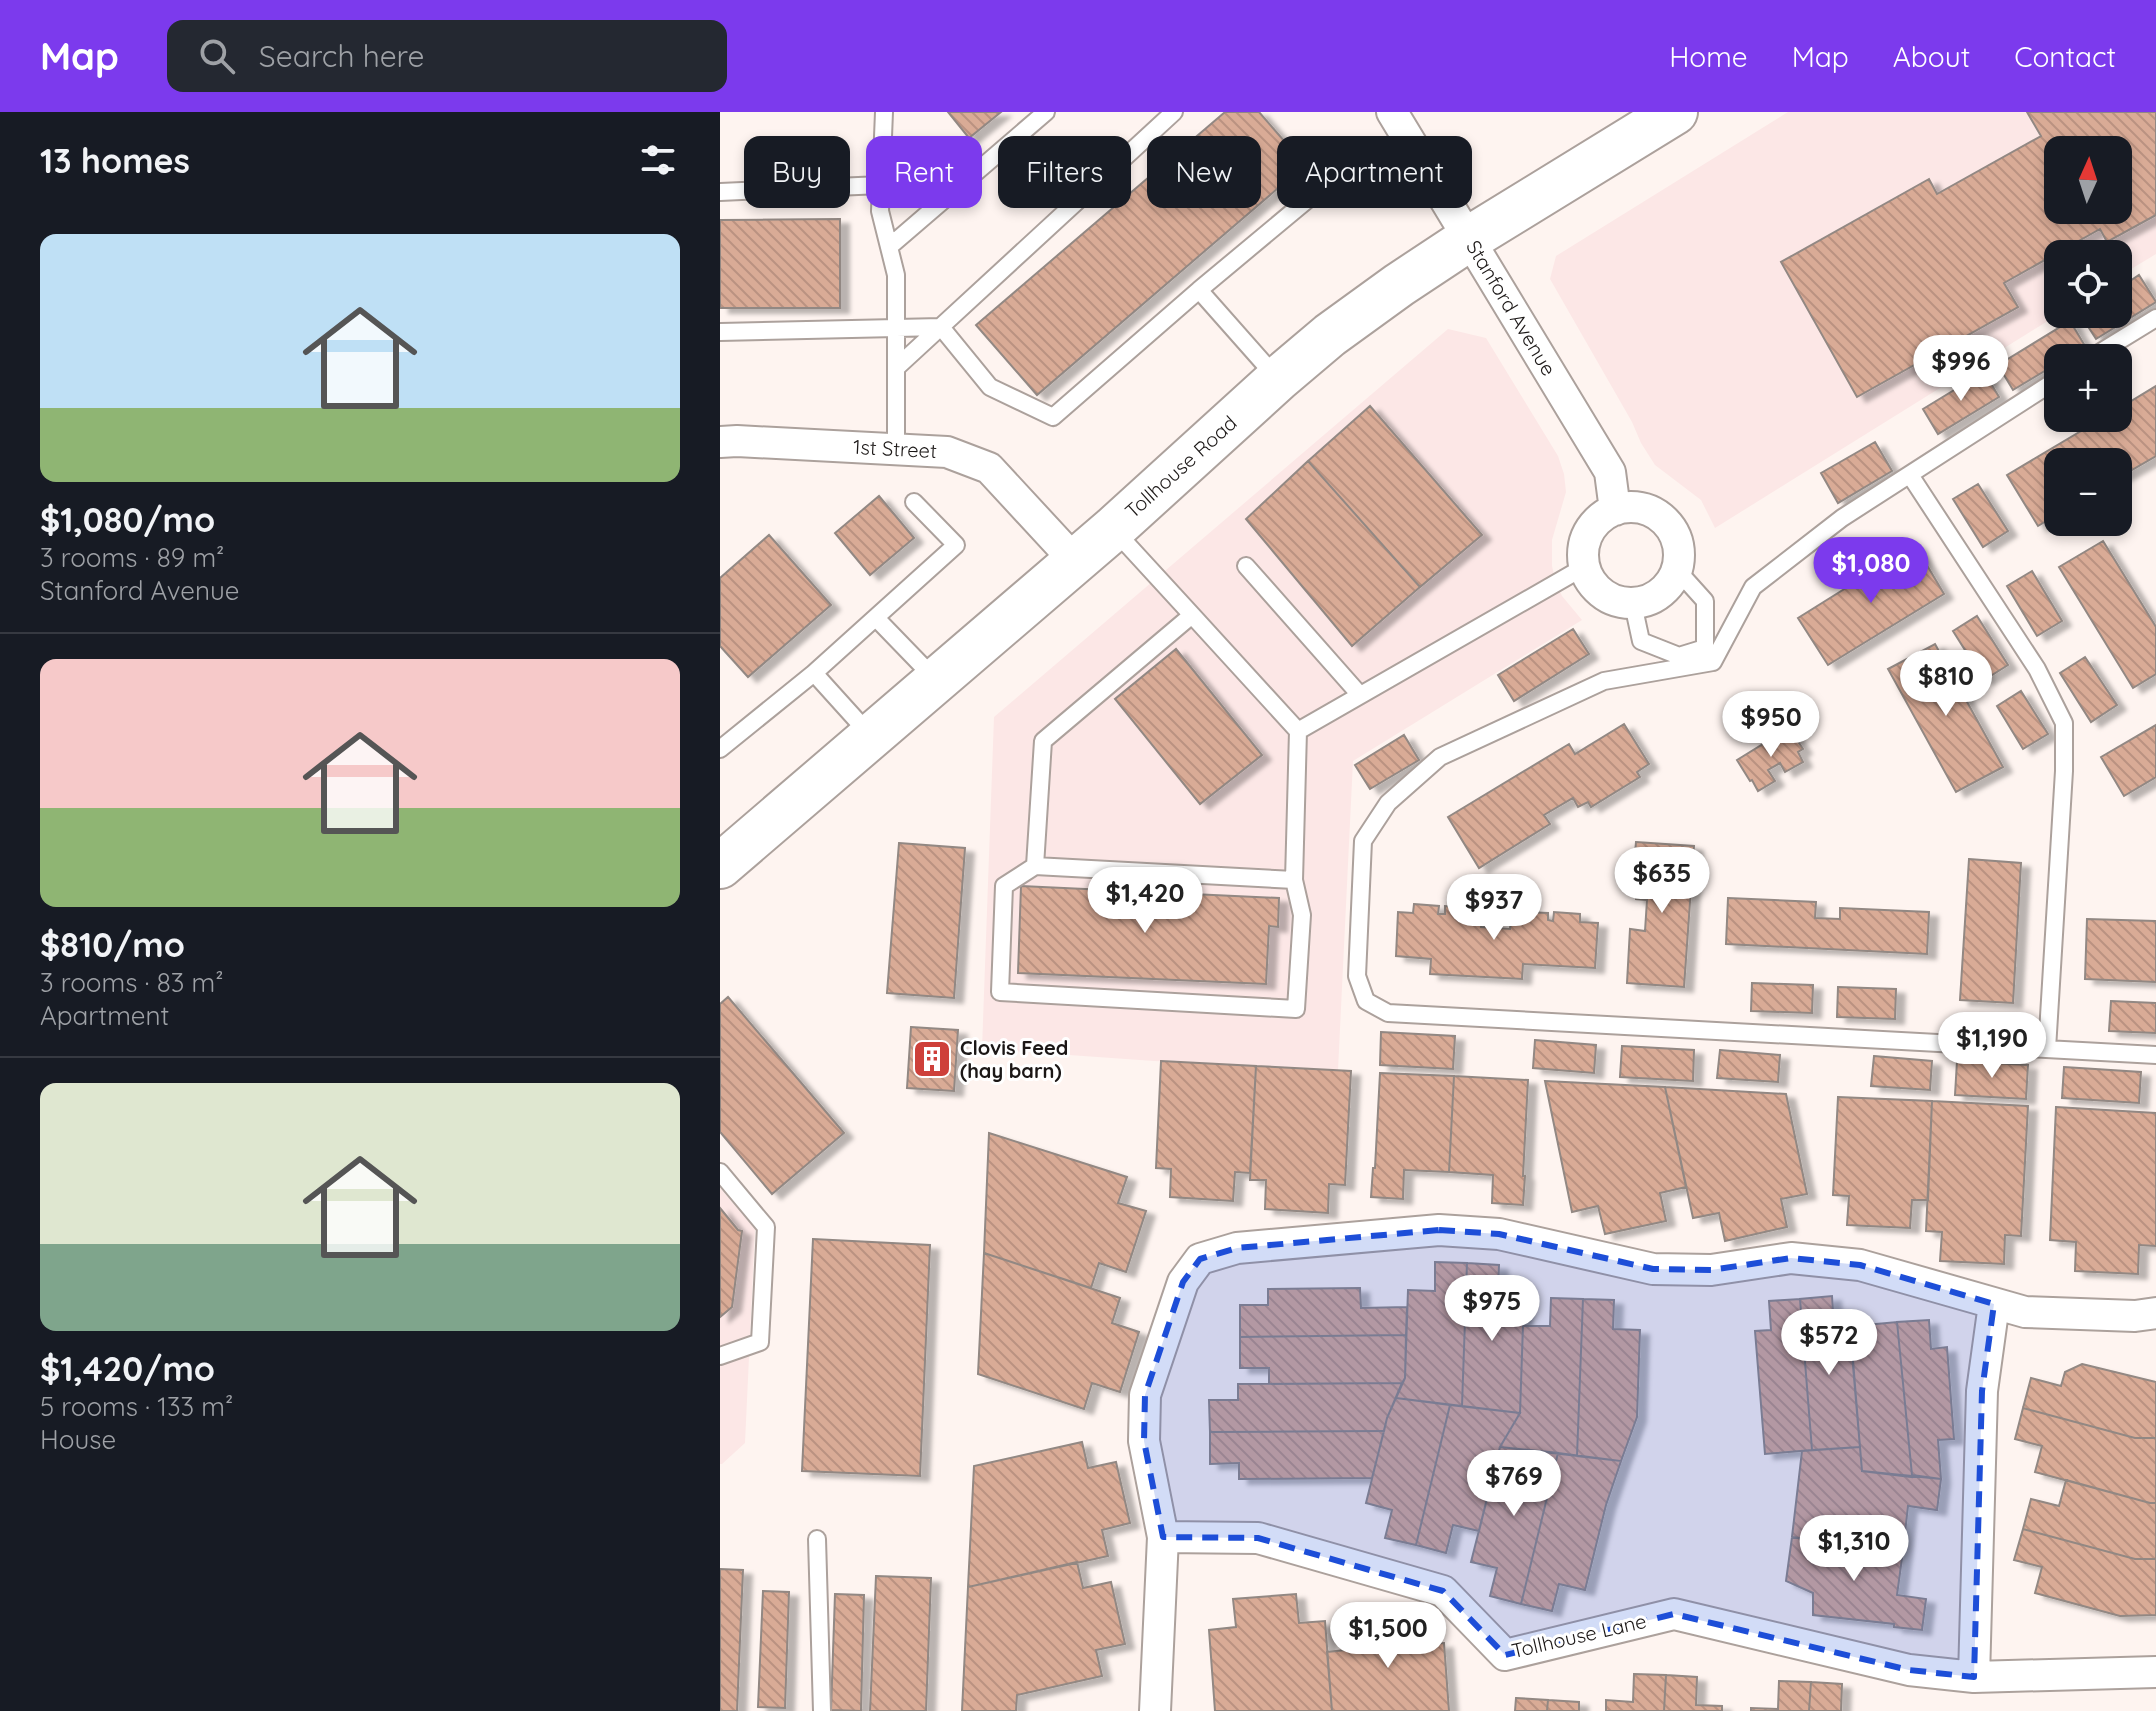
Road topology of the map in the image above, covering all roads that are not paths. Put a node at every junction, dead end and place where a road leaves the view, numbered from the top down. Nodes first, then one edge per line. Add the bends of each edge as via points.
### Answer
1 (884, 112) edge
2 (1046, 112) edge
3 (1174, 112) edge
4 (1392, 112) edge
5 (1675, 112) edge
6 (883, 136) edge
7 (866, 186) edge
8 (720, 192) edge
9 (880, 208) edge
10 (1297, 208) edge
11 (1470, 238) junction
12 (889, 247) junction
13 (1199, 290) junction
14 (2156, 318) edge
15 (896, 327) junction
16 (941, 327) junction
17 (720, 332) edge
18 (2114, 344) edge
19 (896, 368) junction
20 (1278, 379) junction
21 (2044, 388) edge
22 (720, 442) edge
23 (896, 449) junction
24 (1910, 475) junction
25 (914, 502) dead end
26 (1615, 510) junction
27 (1113, 529) junction
28 (1075, 561) junction
29 (1246, 566) dead end
30 (1584, 567) junction
31 (1678, 571) junction
32 (1633, 604) junction
33 (1192, 615) junction
34 (876, 618) junction
35 (1709, 655) junction
36 (814, 673) junction
37 (936, 680) junction
38 (1360, 695) junction
39 (1298, 731) junction
40 (871, 736) junction
41 (720, 749) edge
42 (720, 866) edge
43 (1035, 866) junction
44 (1294, 880) junction
45 (2047, 1049) junction
46 (2156, 1055) edge
47 (720, 1172) edge
48 (1994, 1304) junction
49 (2156, 1313) edge
50 (720, 1356) edge
51 (1163, 1537) junction
52 (817, 1539) dead end
53 (2156, 1672) edge
54 (1974, 1677) junction
55 (822, 1711) edge
56 (1155, 1711) edge

1 - 6 lane
2 - 12 lane
3 - 16 lane
4 - 11 street, Stanford Avenue
5 - 11 street, Tollhouse Road
7 - 8 lane
9 - 12 lane
10 - 13 lane
11 - 20 street, Tollhouse Road via 1330,335
11 - 26 street, Stanford Avenue via 1610,472
12 - 15 lane via 896,275
13 - 16 lane via 1053,417 990,387
13 - 20 lane
14 - 18 lane
15 - 16 lane
15 - 17 lane
15 - 19 lane
16 - 19 lane
19 - 23 lane
20 - 27 street, Tollhouse Road
21 - 24 lane
22 - 23 street, 1st Street
23 - 28 street, 1st Street via 947,452 989,468
24 - 35 lane via 1842,518 1753,587
24 - 45 lane via 2037,669 2064,723
25 - 34 lane via 956,545
26 - 30 street via 1595,522 1586,536
26 - 31 street via 1641,507 1669,524 1679,546
27 - 28 street, Tollhouse Road
27 - 33 lane
28 - 37 street, Tollhouse Road
29 - 38 lane
30 - 32 street via 1602,594
30 - 38 lane
31 - 32 street via 1660,594
31 - 35 lane via 1705,601
32 - 35 lane via 1641,641 1679,656
33 - 39 lane
33 - 43 lane via 1043,741
34 - 36 lane
34 - 37 lane
35 - 45 lane via 1604,681 1440,757 1388,803 1363,841 1357,976 1366,1001 1388,1013
36 - 40 lane
36 - 41 lane
37 - 40 street, Tollhouse Road
38 - 39 lane
39 - 44 lane
40 - 42 street, Tollhouse Road
43 - 44 lane
43 - 44 lane via 1004,886 1000,992 1296,1009 1302,915
45 - 46 lane
47 - 50 lane via 766,1227 760,1342
48 - 49 street via 2025,1312
48 - 51 street via 1860,1265 1791,1258 1711,1270 1653,1269 1499,1234 1439,1230 1237,1248 1200,1259 1183,1282 1145,1395 1144,1441
48 - 54 street via 1982,1391
51 - 54 street, Tollhouse Lane via 1258,1538 1443,1591 1505,1655 1674,1614 1909,1670
51 - 56 street
52 - 55 lane
53 - 54 street, Tollhouse Lane

